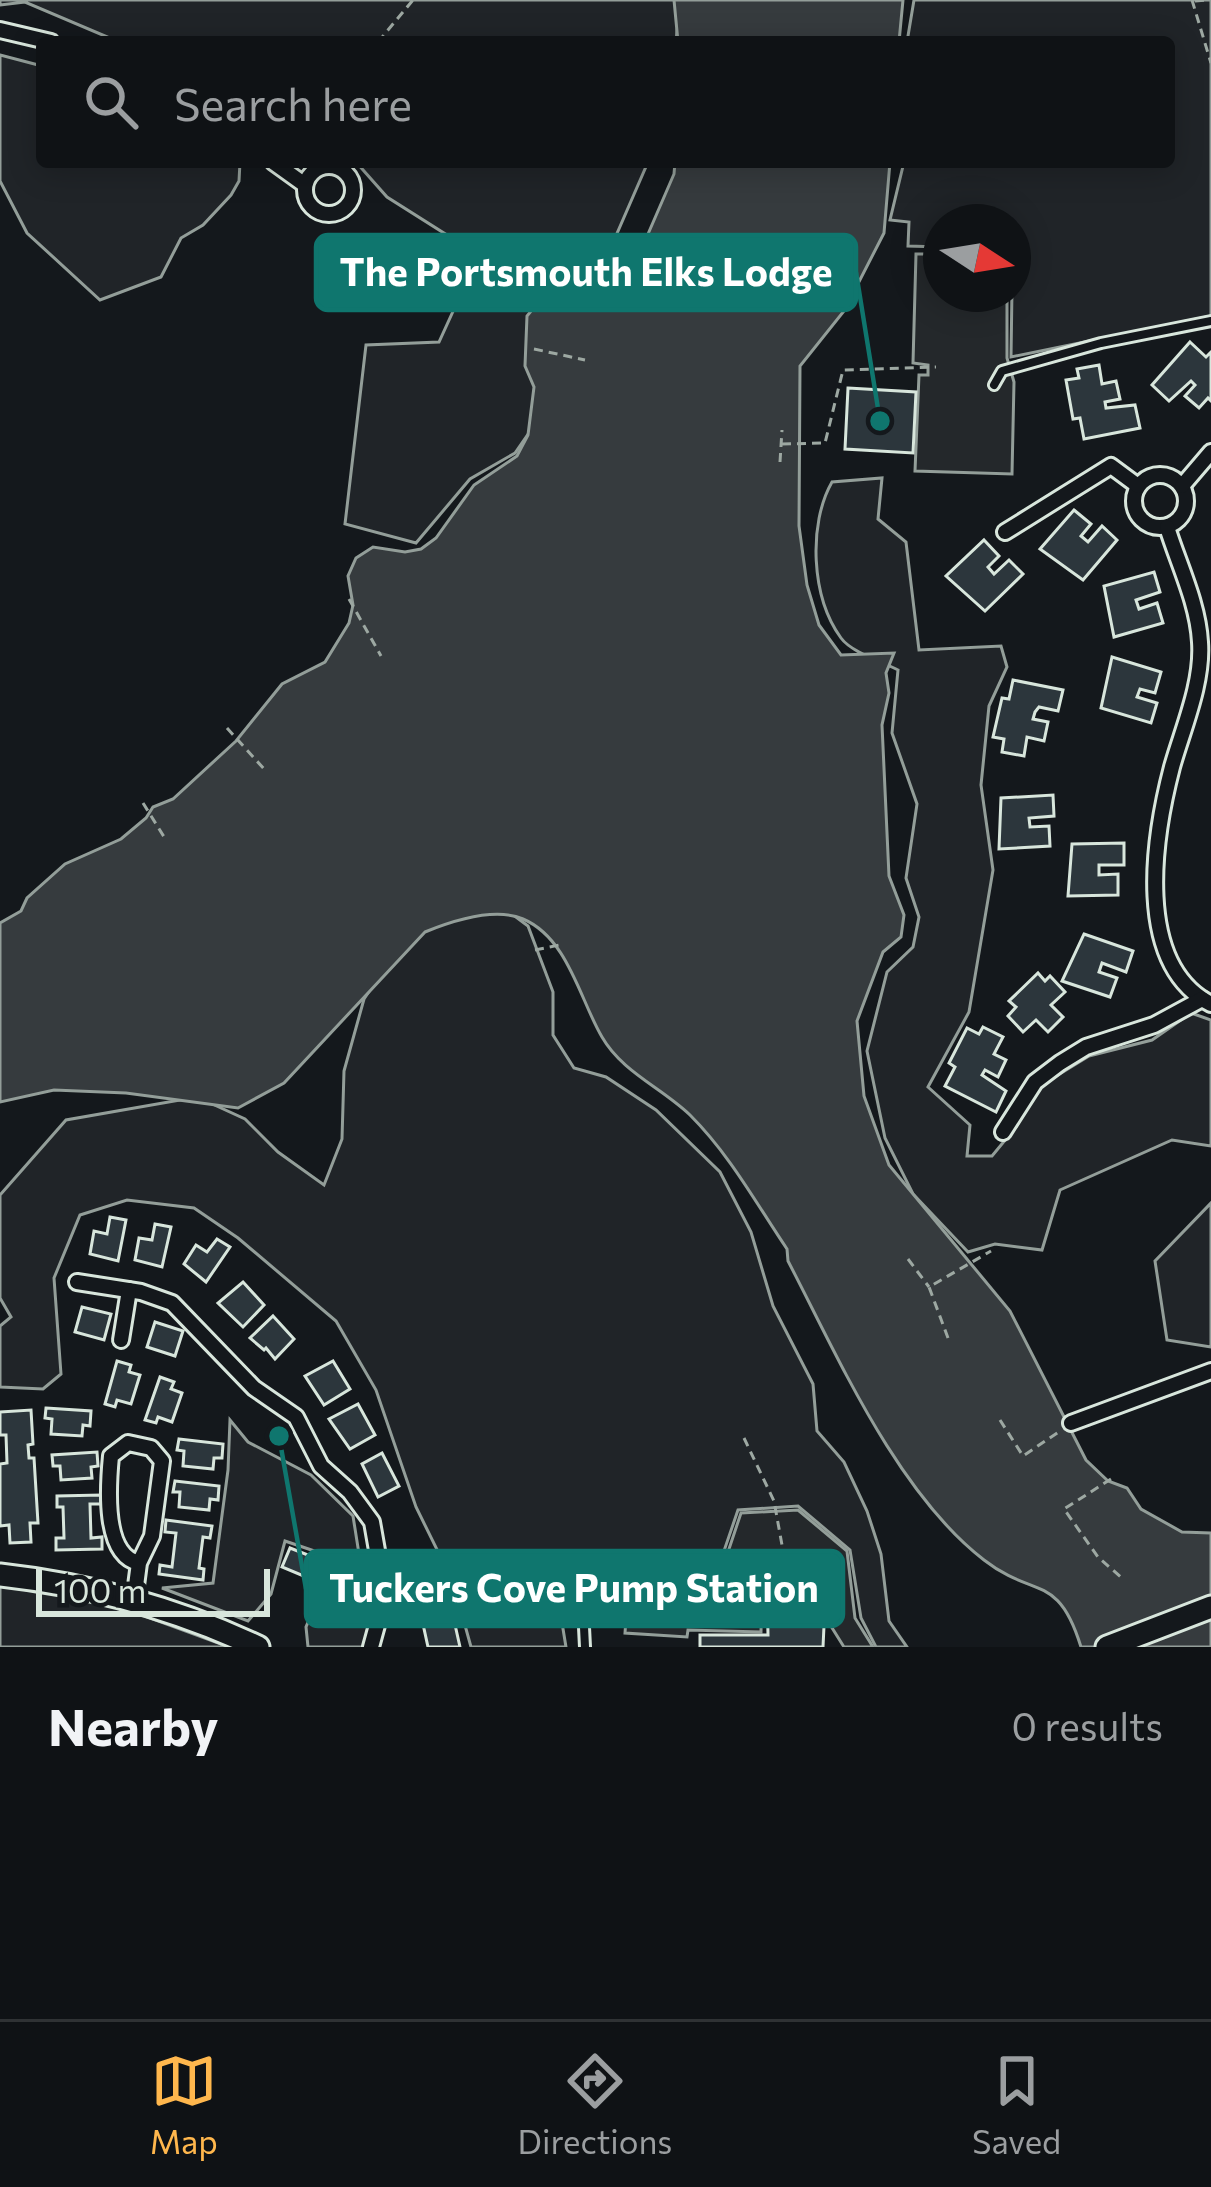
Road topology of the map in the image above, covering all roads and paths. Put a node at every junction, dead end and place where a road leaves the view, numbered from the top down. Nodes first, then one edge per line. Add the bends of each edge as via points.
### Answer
1 (413, 0) edge
2 (1207, 0) edge
3 (1192, 1) edge
4 (0, 30) edge
5 (383, 36) edge
6 (36, 38) edge
7 (1211, 62) edge
8 (281, 168) edge
9 (319, 168) edge
10 (338, 168) edge
11 (305, 185) junction
12 (607, 247) dead end
13 (641, 266) dead end
14 (1211, 321) edge
15 (534, 349) dead end
16 (585, 360) dead end
17 (936, 367) dead end
18 (994, 385) dead end
19 (782, 430) dead end
20 (782, 444) junction
21 (1211, 452) edge
22 (780, 462) dead end
23 (1138, 486) junction
24 (1182, 486) junction
25 (1167, 526) junction
26 (1005, 532) dead end
27 (349, 598) dead end
28 (381, 656) dead end
29 (227, 728) dead end
30 (265, 770) dead end
31 (143, 802) dead end
32 (166, 840) dead end
33 (559, 945) dead end
34 (535, 950) dead end
35 (1206, 1002) edge
36 (1003, 1132) dead end
37 (991, 1251) dead end
38 (908, 1259) dead end
39 (77, 1282) dead end
40 (929, 1287) junction
41 (129, 1290) junction
42 (948, 1338) dead end
43 (121, 1340) dead end
44 (1211, 1371) edge
45 (1000, 1420) dead end
46 (1072, 1423) joint
47 (744, 1438) dead end
48 (1112, 1479) dead end
49 (782, 1545) dead end
50 (139, 1563) junction
51 (0, 1575) edge
52 (1123, 1580) dead end
53 (134, 1601) junction
54 (1211, 1606) edge
55 (583, 1607) dead end
56 (258, 1647) edge
57 (371, 1647) edge
58 (585, 1647) edge
59 (1107, 1647) edge

1 - 5 path
2 - 3 path
3 - 7 path
4 - 6 street
8 - 11 street
9 - 11 street
10 - 11 street via 350,177 346,208 317,212
12 - 13 path
14 - 18 lane via 1002,370
15 - 16 path
17 - 20 path via 843,370 825,443
19 - 20 path
20 - 22 path
21 - 24 street
23 - 24 street via 1167,475
23 - 25 street via 1139,518
23 - 26 street via 1111,466
24 - 25 street via 1183,514
25 - 35 street via 1200,640 1156,848 1156,900 1163,945 1184,983
27 - 28 path
29 - 30 path
31 - 32 path
33 - 34 path
35 - 36 street via 1060,1063 1035,1082
37 - 40 path
38 - 40 path
39 - 41 street
40 - 42 path
41 - 43 street
41 - 57 street via 186,1315 254,1388 296,1417 321,1466 364,1508 378,1540 385,1596
44 - 46 street
45 - 46 path via 1023,1456
47 - 49 path via 774,1501
48 - 52 path via 1064,1509
50 - 50 street via 149,1548 162,1461 128,1442 111,1456 114,1540 122,1556
50 - 53 street
51 - 53 main road
53 - 56 main road
54 - 59 main road
55 - 58 lane

